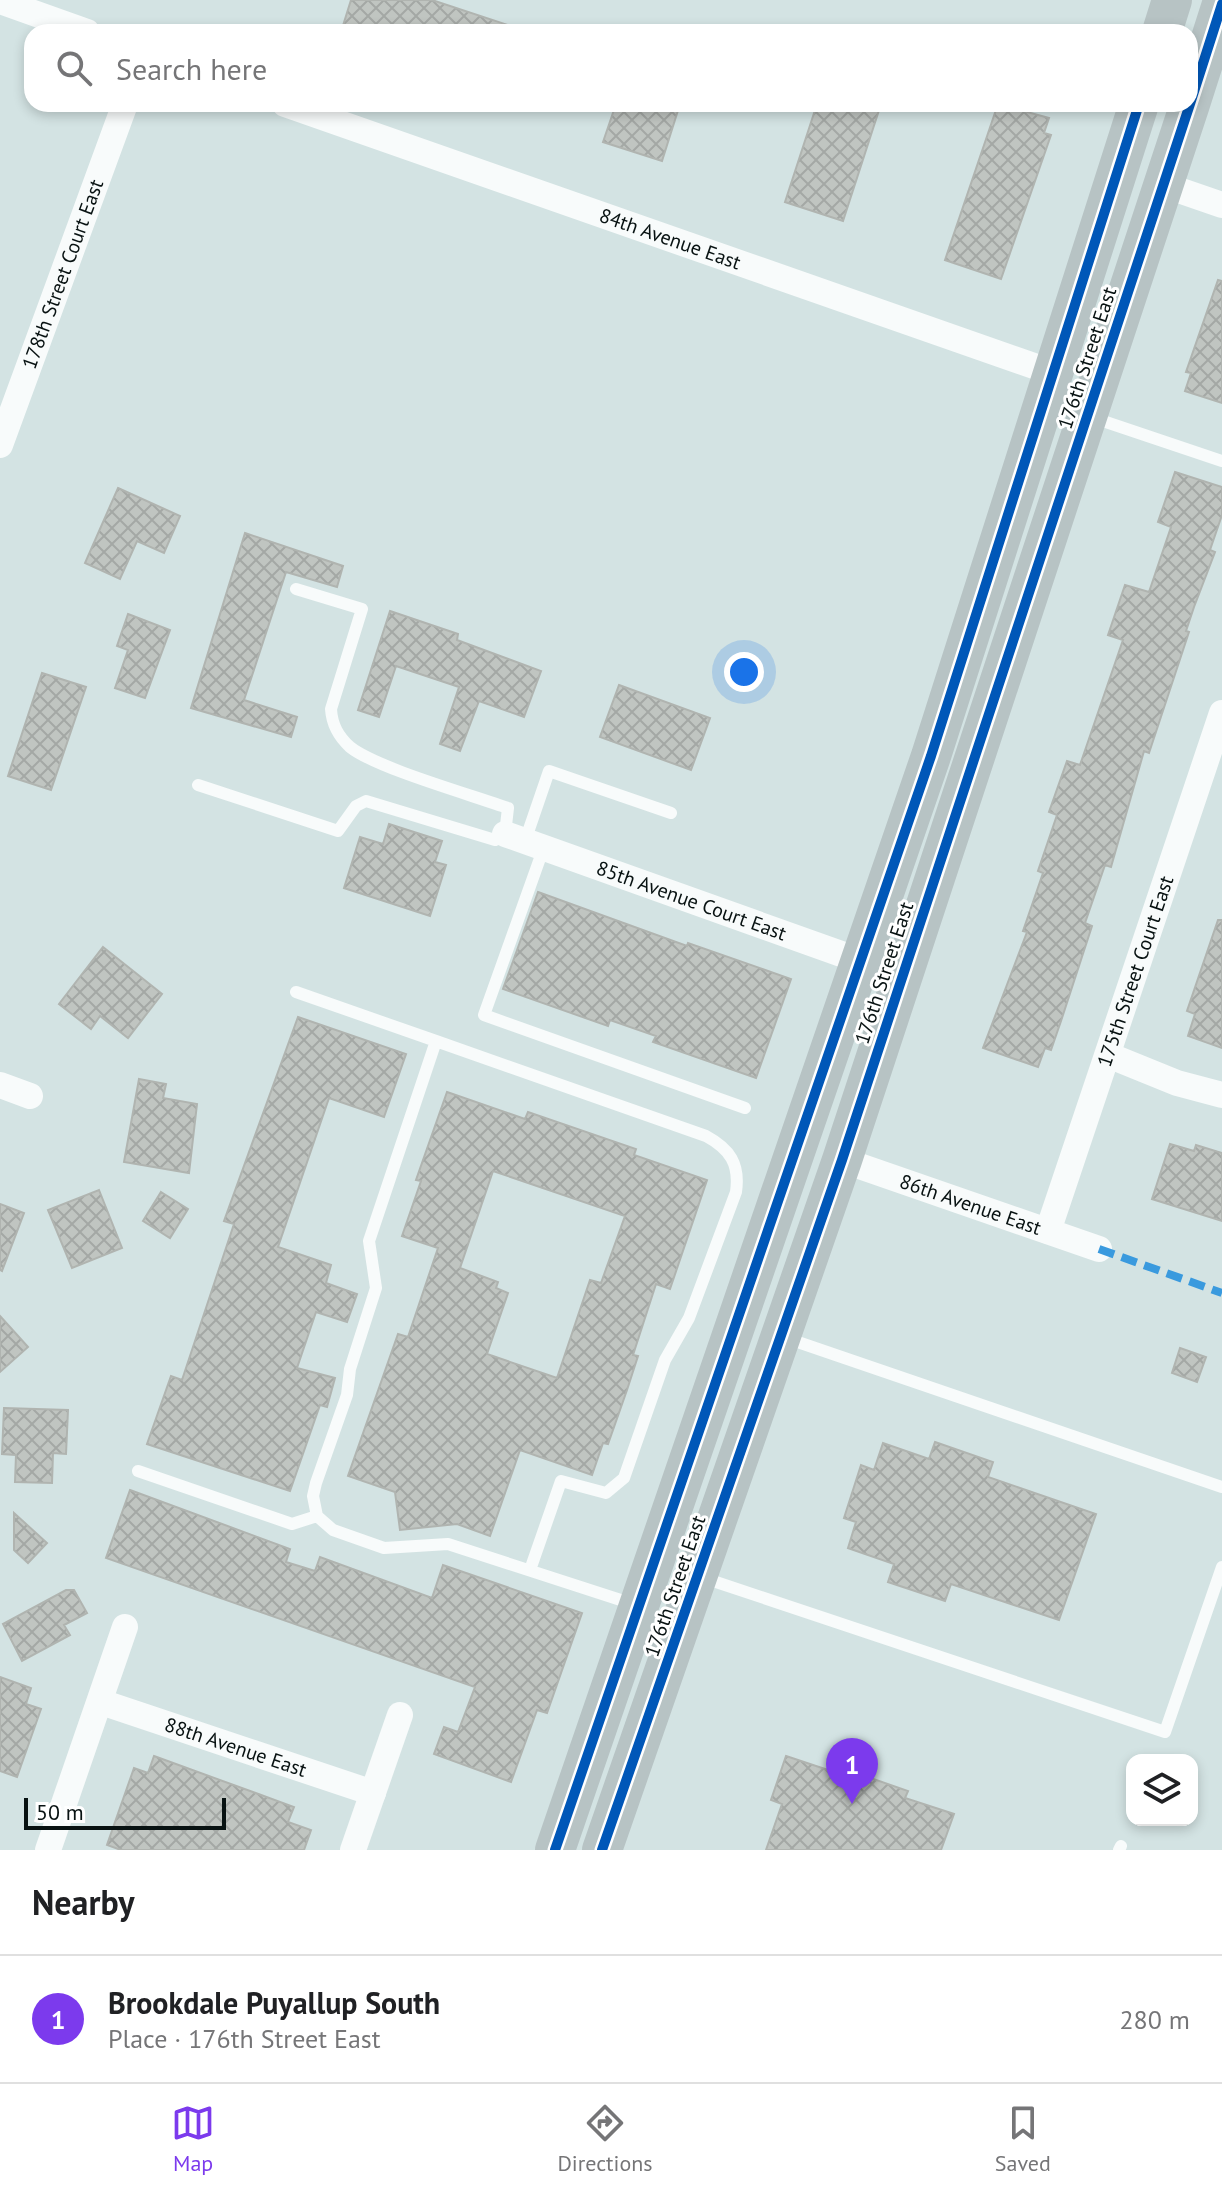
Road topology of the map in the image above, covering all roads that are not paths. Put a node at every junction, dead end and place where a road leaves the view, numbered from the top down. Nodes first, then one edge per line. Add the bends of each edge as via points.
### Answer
1 (1172, 0) edge
2 (1201, 0) edge
3 (0, 1) edge
4 (1222, 4) edge
5 (65, 24) edge
6 (1164, 24) edge
7 (1193, 24) edge
8 (1198, 79) edge
9 (122, 112) edge
10 (308, 112) edge
11 (1136, 112) edge
12 (1165, 112) edge
13 (1187, 112) edge
14 (1164, 185) junction
15 (1222, 205) edge
16 (1054, 373) junction
17 (1087, 416) junction
18 (0, 445) edge
19 (1222, 461) edge
20 (296, 589) dead end
21 (1222, 713) edge
22 (198, 785) dead end
23 (671, 813) dead end
24 (525, 840) junction
25 (869, 964) junction
26 (296, 992) dead end
27 (436, 1041) junction
28 (1108, 1055) junction
29 (0, 1085) edge
30 (1222, 1095) edge
31 (30, 1096) dead end
32 (745, 1108) dead end
33 (842, 1160) junction
34 (1048, 1231) junction
35 (1099, 1249) dead end
36 (781, 1336) junction
37 (138, 1471) dead end
38 (1222, 1487) edge
39 (317, 1516) junction
40 (1222, 1567) edge
41 (530, 1570) junction
42 (698, 1576) junction
43 (638, 1605) junction
44 (125, 1627) dead end
45 (101, 1702) junction
46 (400, 1715) dead end
47 (373, 1793) junction
48 (48, 1850) edge
49 (353, 1850) edge
50 (555, 1850) edge
51 (602, 1850) edge

1 - 6 main road
2 - 7 main road
3 - 5 street
4 - 8 main road, 176th Street East
9 - 18 street, 178th Street Court East
10 - 16 street, 84th Avenue East
11 - 16 main road, 176th Street East
12 - 14 main road via 1156,149
13 - 14 main road, 176th Street East
14 - 15 street
14 - 17 main road, 176th Street East
16 - 25 main road, 176th Street East
17 - 19 lane
17 - 33 main road, 176th Street East
20 - 24 lane via 362,609 331,709 339,736 363,755 508,808
21 - 28 street, 175th Street Court East
22 - 24 lane via 338,831 366,801 495,840
23 - 24 lane via 549,771
24 - 25 street, 85th Avenue Court East
24 - 32 lane via 484,1015
25 - 33 main road via 827,1135
25 - 43 main road, 176th Street East
26 - 27 lane
27 - 39 lane via 369,1241 376,1288 316,1483
27 - 41 lane via 706,1136 728,1152 738,1175 694,1304 665,1360 624,1478 606,1493 561,1481
28 - 30 street
28 - 34 street, 175th Street Court East
29 - 31 street
33 - 34 street, 86th Avenue East
33 - 36 main road, 176th Street East
34 - 35 street, 86th Avenue East
36 - 38 lane
36 - 42 main road, 176th Street East
37 - 39 lane via 292,1524
39 - 41 lane via 333,1530 384,1548 448,1544
40 - 42 lane via 1165,1732
41 - 43 lane
42 - 51 main road, 176th Street East
43 - 50 main road, 176th Street East
44 - 45 street
45 - 47 street, 88th Avenue East
45 - 48 street
46 - 47 street
47 - 49 street

